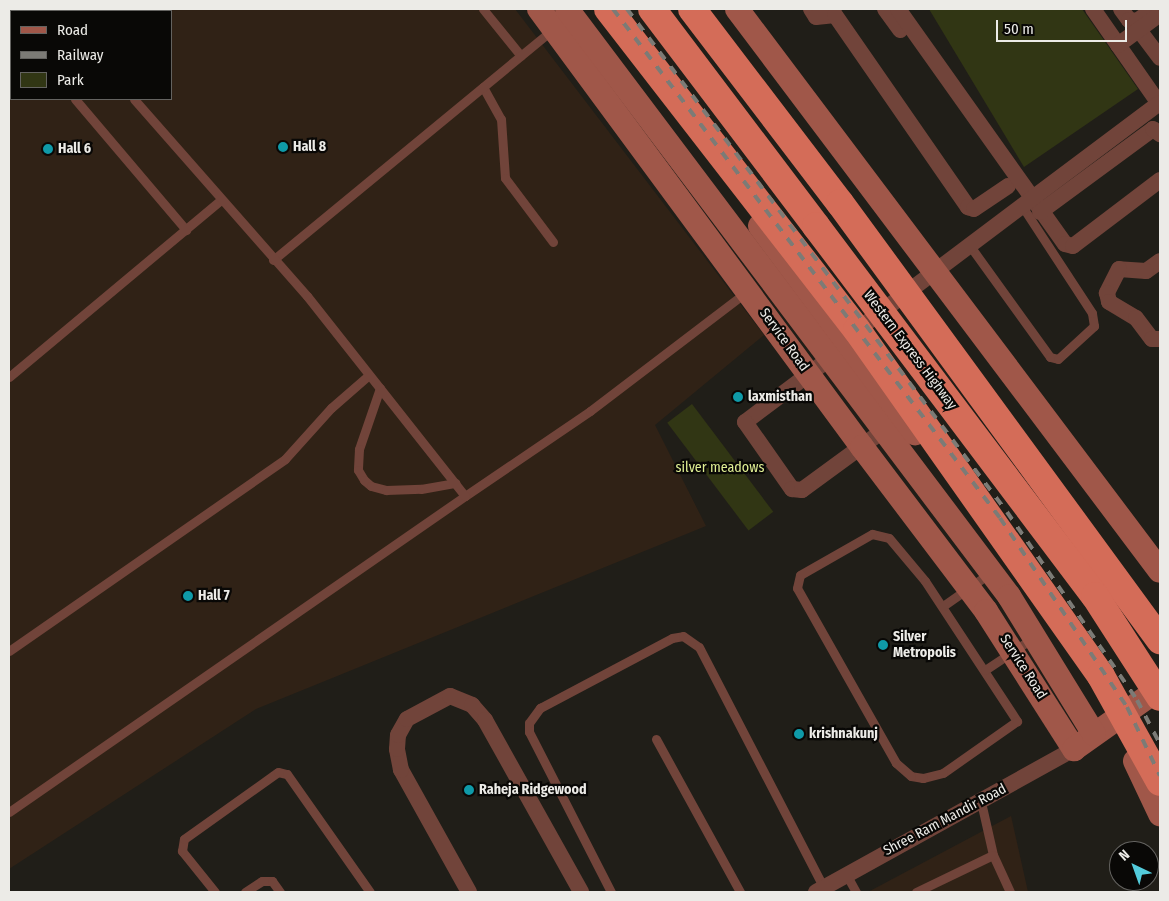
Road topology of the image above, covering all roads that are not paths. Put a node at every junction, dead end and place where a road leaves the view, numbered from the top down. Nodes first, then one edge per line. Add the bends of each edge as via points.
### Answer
1 (483, 9) edge
2 (540, 9) edge
3 (595, 9) edge
4 (608, 9) edge
5 (652, 9) edge
6 (692, 9) edge
7 (737, 9) edge
8 (811, 9) edge
9 (885, 9) edge
10 (898, 9) edge
11 (1093, 9) edge
12 (1122, 9) edge
13 (1155, 9) edge
14 (1160, 14) edge
15 (564, 19) edge
16 (1138, 30) junction
17 (1118, 45) junction
18 (521, 56) junction
19 (1160, 58) edge
20 (483, 87) junction
21 (612, 89) junction
22 (76, 100) edge
23 (135, 100) edge
24 (1160, 104) edge
25 (1160, 134) edge
26 (1160, 180) edge
27 (1008, 186) junction
28 (222, 200) junction
29 (1031, 206) junction
30 (186, 230) junction
31 (553, 242) dead end
32 (970, 246) junction
33 (273, 260) junction
34 (1160, 261) edge
35 (937, 272) junction
36 (748, 290) junction
37 (789, 306) junction
38 (771, 321) junction
39 (856, 330) junction
40 (1160, 339) edge
41 (829, 359) junction
42 (369, 376) junction
43 (806, 376) junction
44 (9, 377) edge
45 (380, 388) junction
46 (884, 430) junction
47 (858, 449) junction
48 (455, 483) junction
49 (465, 496) junction
50 (1160, 571) edge
51 (991, 572) junction
52 (969, 588) junction
53 (943, 606) junction
54 (1034, 637) junction
55 (1160, 640) edge
56 (9, 651) edge
57 (1014, 652) junction
58 (985, 670) junction
59 (1160, 688) edge
60 (1160, 697) edge
61 (1120, 717) junction
62 (1094, 734) junction
63 (656, 740) dead end
64 (1074, 749) junction
65 (1160, 782) edge
66 (981, 802) junction
67 (9, 812) edge
68 (1160, 814) edge
69 (992, 855) junction
70 (846, 874) junction
71 (820, 890) edge
72 (215, 892) edge
73 (245, 892) edge
74 (280, 892) edge
75 (370, 892) edge
76 (469, 892) edge
77 (581, 892) edge
78 (611, 892) edge
79 (740, 892) edge
80 (856, 892) edge
81 (916, 892) edge
82 (1010, 892) edge

1 - 18 lane
2 - 15 main road, Service Road
3 - 61 main road via 1007,554
4 - 39 highway
5 - 60 highway, Western Express Highway, bridge via 1095,596
6 - 55 highway, bridge via 840,203
7 - 35 main road
8 - 27 street via 816,17 835,15 968,207 974,209
9 - 27 street
10 - 29 street
11 - 17 street
12 - 13 street via 1129,20 1137,21
14 - 16 street
15 - 18 lane
15 - 21 main road, Service Road
16 - 17 street
16 - 19 street
17 - 24 street
18 - 20 lane
20 - 31 lane via 501,119 505,178
20 - 33 lane
21 - 36 main road, Service Road
21 - 37 main road
22 - 30 lane
23 - 28 lane
24 - 29 street
25 - 29 street via 1153,129
26 - 29 street via 1072,246 1065,244
27 - 29 street
28 - 30 lane
28 - 33 lane
29 - 32 street
29 - 32 lane via 1092,313 1094,326 1058,359 1050,357
30 - 44 lane
32 - 35 street
33 - 42 lane
34 - 40 street via 1146,271 1119,268 1107,293 1109,302 1136,318 1152,338
35 - 39 street
35 - 50 main road
36 - 38 main road, Service Road
36 - 49 lane via 590,411
37 - 38 main road
37 - 41 main road
38 - 43 main road, Service Road
39 - 61 highway via 1079,642
41 - 43 street
41 - 46 main road
42 - 45 lane
42 - 56 lane via 331,408 285,459
43 - 47 main road, Service Road
43 - 47 street via 745,424 792,489 802,490
45 - 48 lane
45 - 48 lane via 359,448 358,470 364,480 371,486 386,490 421,489
46 - 47 street
46 - 51 main road
47 - 52 main road, Service Road
48 - 49 lane
49 - 67 lane
51 - 52 lane
51 - 54 main road
52 - 53 lane
52 - 57 main road, Service Road
53 - 58 lane
53 - 58 lane via 889,538 872,534 800,575 797,588 896,764 910,776 923,778 943,773 1017,720
54 - 57 lane
54 - 62 main road
57 - 58 lane
57 - 64 main road, Service Road
59 - 61 main road
61 - 62 main road
61 - 65 highway
61 - 68 main road
62 - 64 main road
63 - 79 lane
64 - 66 street, Shree Ram Mandir Road
66 - 69 lane
66 - 70 street, Shree Ram Mandir Road
69 - 81 lane
69 - 82 lane
70 - 71 street, Shree Ram Mandir Road
70 - 80 lane
71 - 78 lane via 700,647 683,636 672,638 540,708 529,723 529,732
72 - 75 lane via 182,850 184,839 278,772 287,774
73 - 74 lane via 262,881 272,881
76 - 77 street via 401,770 397,749 398,735 406,719 450,696 472,705 485,720

